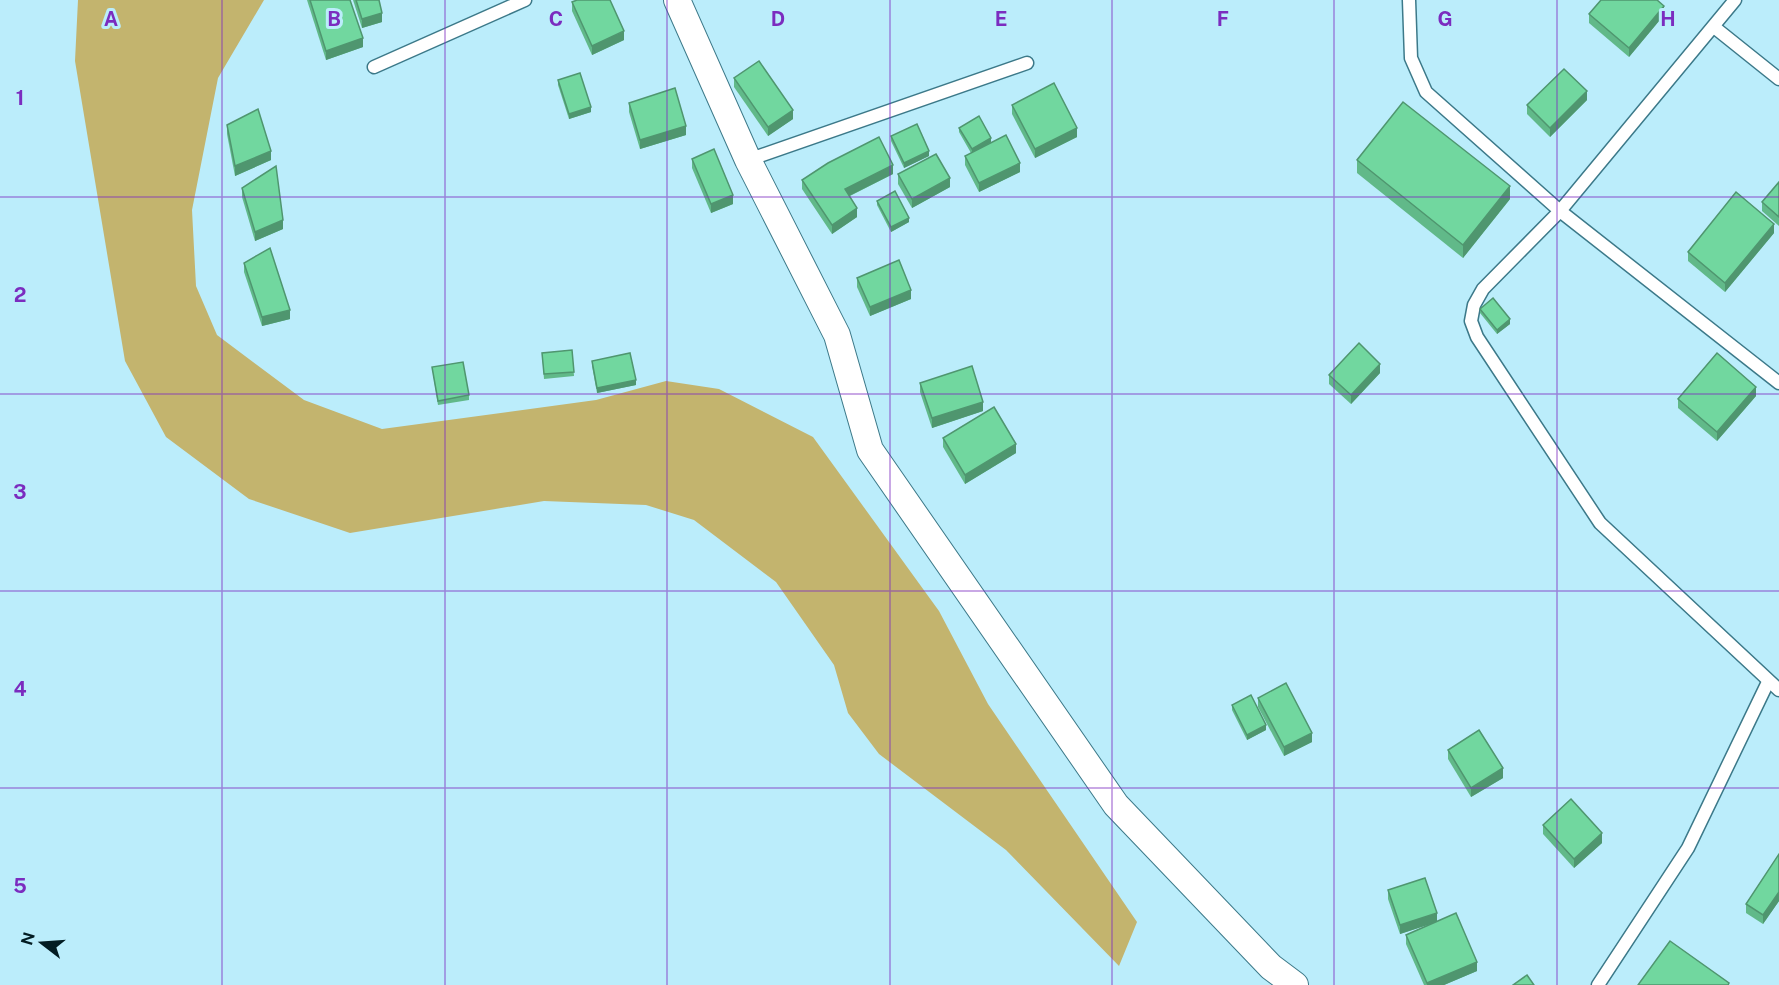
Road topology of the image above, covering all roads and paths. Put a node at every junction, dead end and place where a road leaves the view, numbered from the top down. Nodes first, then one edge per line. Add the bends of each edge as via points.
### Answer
1 (525, 0) edge
2 (677, 0) edge
3 (1408, 0) edge
4 (1735, 0) edge
5 (1714, 27) junction
6 (1027, 63) dead end
7 (374, 67) dead end
8 (1779, 80) edge
9 (748, 160) junction
10 (1560, 211) junction
11 (1779, 383) edge
12 (1768, 682) junction
13 (1779, 690) edge
14 (1295, 985) edge
15 (1598, 985) edge

1 - 7 lane
2 - 9 street
3 - 10 lane via 1411,58 1426,92
4 - 5 lane
5 - 8 lane
5 - 10 lane
6 - 9 lane
9 - 14 street via 837,335 870,450 1116,805 1271,967
10 - 11 lane
10 - 12 lane via 1483,289 1471,321 1477,337 1600,523
12 - 13 lane
12 - 15 lane via 1688,848

